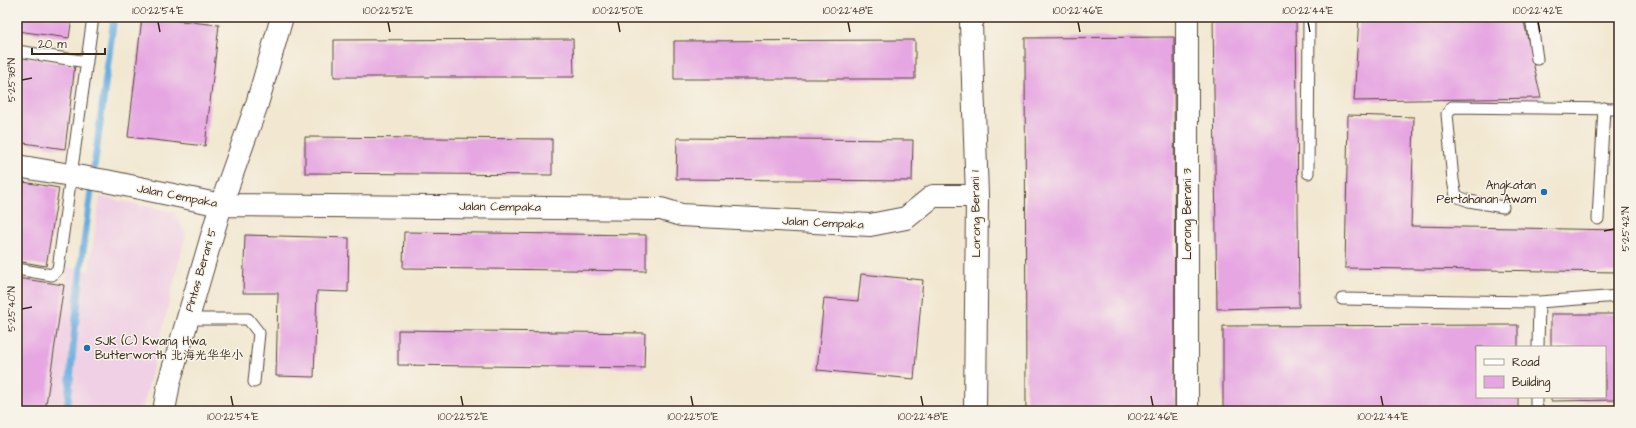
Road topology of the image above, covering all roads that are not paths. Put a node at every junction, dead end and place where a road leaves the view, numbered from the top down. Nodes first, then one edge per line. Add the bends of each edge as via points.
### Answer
1 (93, 17) edge
2 (282, 17) edge
3 (974, 17) edge
4 (1187, 17) edge
5 (1309, 17) edge
6 (1531, 17) edge
7 (17, 51) edge
8 (1537, 59) dead end
9 (87, 62) junction
10 (1604, 108) junction
11 (1619, 109) edge
12 (17, 166) edge
13 (1308, 173) dead end
14 (75, 176) junction
15 (977, 196) junction
16 (221, 205) junction
17 (1503, 207) dead end
18 (1598, 219) dead end
19 (17, 269) edge
20 (1619, 296) edge
21 (1342, 300) dead end
22 (1539, 302) junction
23 (187, 319) junction
24 (1538, 346) edge
25 (254, 382) dead end
26 (1536, 398) edge
27 (164, 411) edge
28 (975, 411) edge
29 (1187, 411) edge
30 (1539, 411) edge

1 - 9 lane
2 - 16 street, Pintas Berani 5 via 257,104
3 - 15 street, Lorong Berani 1 via 971,24
4 - 29 street, Lorong Berani 3
5 - 13 lane
6 - 8 lane
7 - 9 lane
9 - 14 lane
10 - 11 lane
10 - 17 lane via 1452,107 1448,114 1456,196
10 - 18 lane
12 - 14 street, Jalan Cempaka
14 - 16 street, Jalan Cempaka
14 - 19 lane via 58,269 52,275
15 - 16 street, Jalan Cempaka via 933,196 906,218 870,225 681,215 661,209
15 - 28 street, Lorong Berani 1
16 - 23 street, Pintas Berani 5
20 - 22 lane
21 - 22 lane
22 - 24 lane
23 - 25 lane via 248,319 259,333
23 - 27 street, Pintas Berani 5
26 - 30 lane via 1536,407

